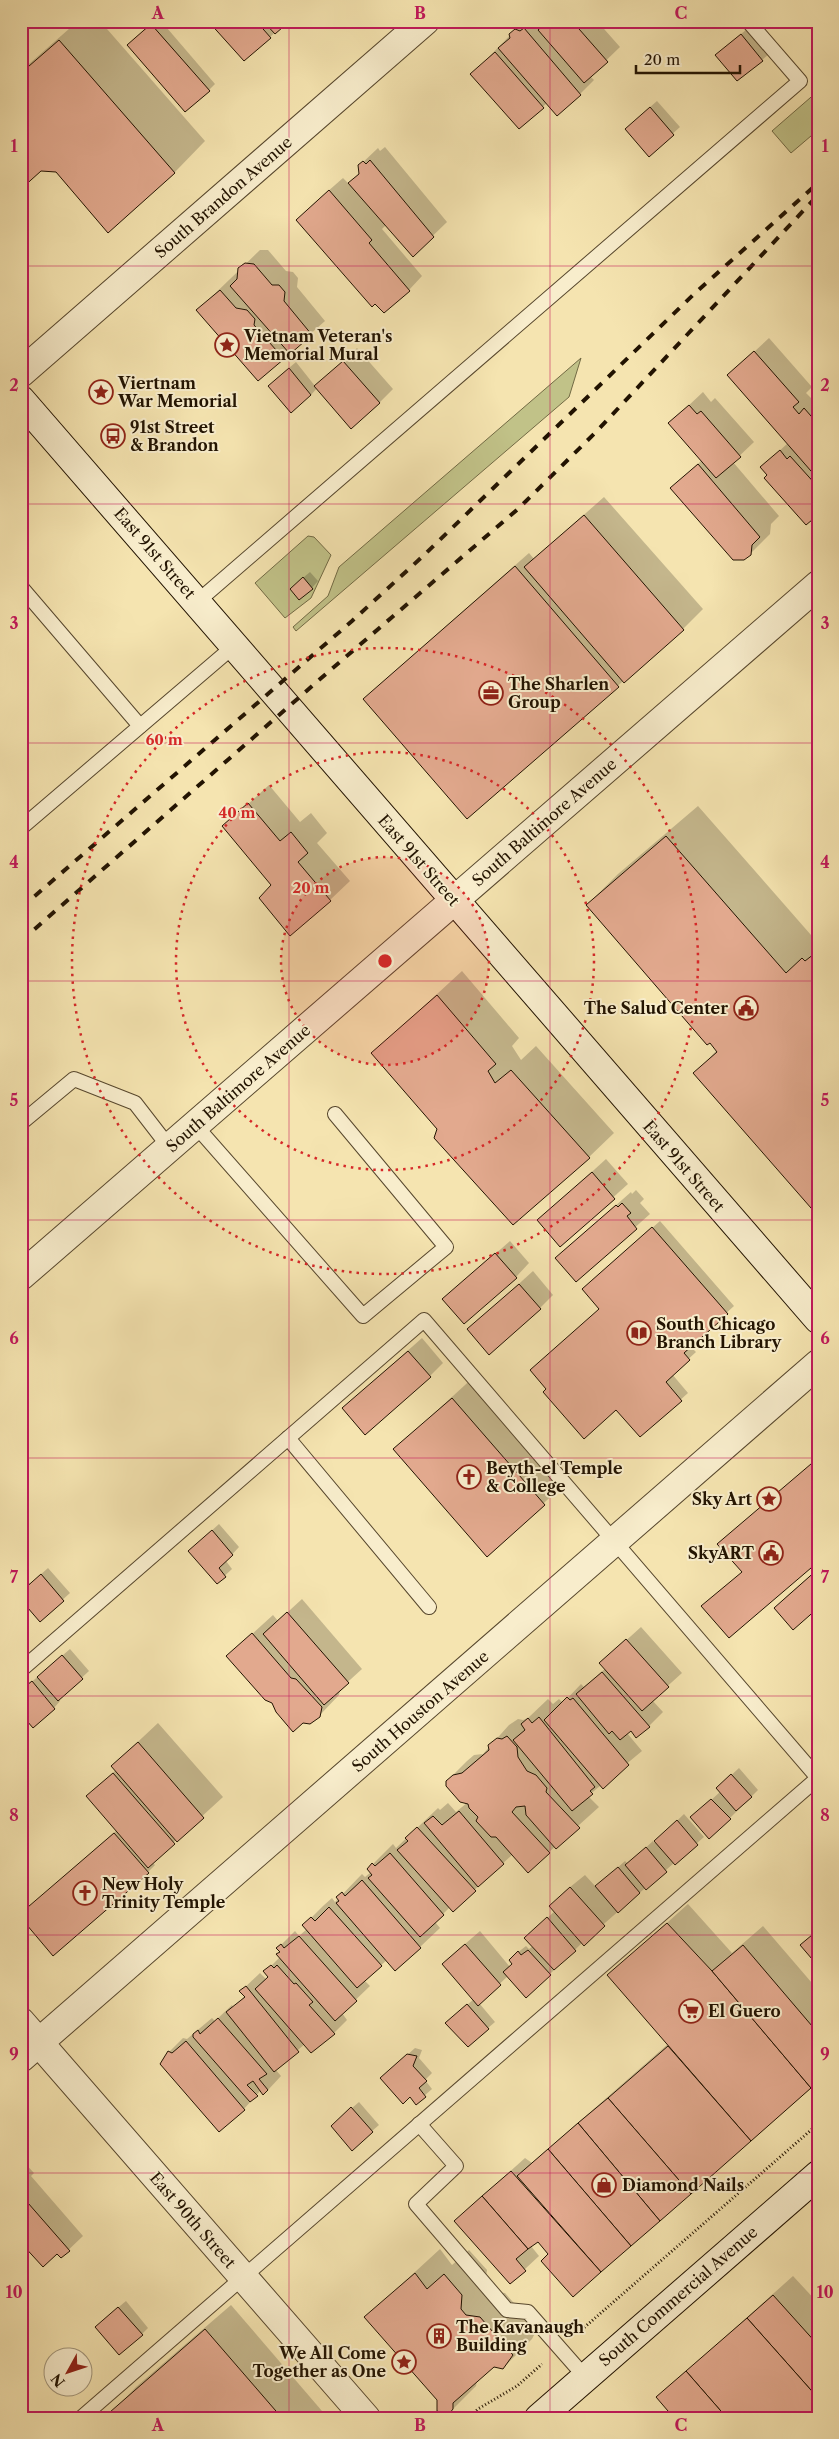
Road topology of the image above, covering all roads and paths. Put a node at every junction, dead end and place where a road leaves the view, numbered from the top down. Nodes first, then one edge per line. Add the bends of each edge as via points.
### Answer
1 (425, 21) edge
2 (748, 21) edge
3 (21, 373) edge
4 (21, 400) edge
5 (818, 585) edge
6 (21, 587) edge
7 (197, 602) junction
8 (234, 646) junction
9 (140, 726) junction
10 (21, 828) edge
11 (454, 900) junction
12 (335, 1114) dead end
13 (21, 1123) edge
14 (195, 1125) junction
15 (170, 1147) junction
16 (21, 1276) edge
17 (818, 1319) edge
18 (818, 1364) edge
19 (288, 1438) junction
20 (615, 1540) junction
21 (429, 1607) dead end
22 (21, 1670) edge
23 (818, 1778) edge
24 (21, 2022) edge
25 (30, 2050) edge
26 (419, 2124) junction
27 (818, 2124) edge
28 (818, 2175) edge
29 (242, 2278) junction
30 (560, 2349) junction
31 (586, 2378) junction
32 (81, 2418) edge
33 (366, 2418) edge
34 (469, 2418) edge
35 (539, 2418) edge

1 - 3 street, South Brandon Avenue
2 - 7 lane via 800,82
4 - 7 street, East 91st Street
5 - 11 street, South Baltimore Avenue
6 - 9 lane
7 - 8 street, East 91st Street
8 - 9 lane
8 - 11 street, East 91st Street
9 - 10 lane
11 - 14 street, South Baltimore Avenue
11 - 17 street, East 91st Street
12 - 14 lane via 446,1247 363,1316
13 - 15 lane via 74,1079 135,1103
14 - 15 street, South Baltimore Avenue
15 - 16 street, South Baltimore Avenue
18 - 20 street, South Houston Avenue
19 - 20 lane via 424,1320
19 - 21 lane
19 - 22 lane
20 - 23 lane
20 - 25 street, South Houston Avenue
23 - 26 lane
24 - 25 street, East 90th Street
25 - 29 street, East 90th Street
26 - 29 lane
26 - 30 lane via 456,2166 416,2204 507,2310 528,2312
27 - 30 path
28 - 31 street, South Commercial Avenue
29 - 32 lane
29 - 33 street, East 90th Street
30 - 31 lane
30 - 34 path via 517,2386
31 - 35 street, South Commercial Avenue

